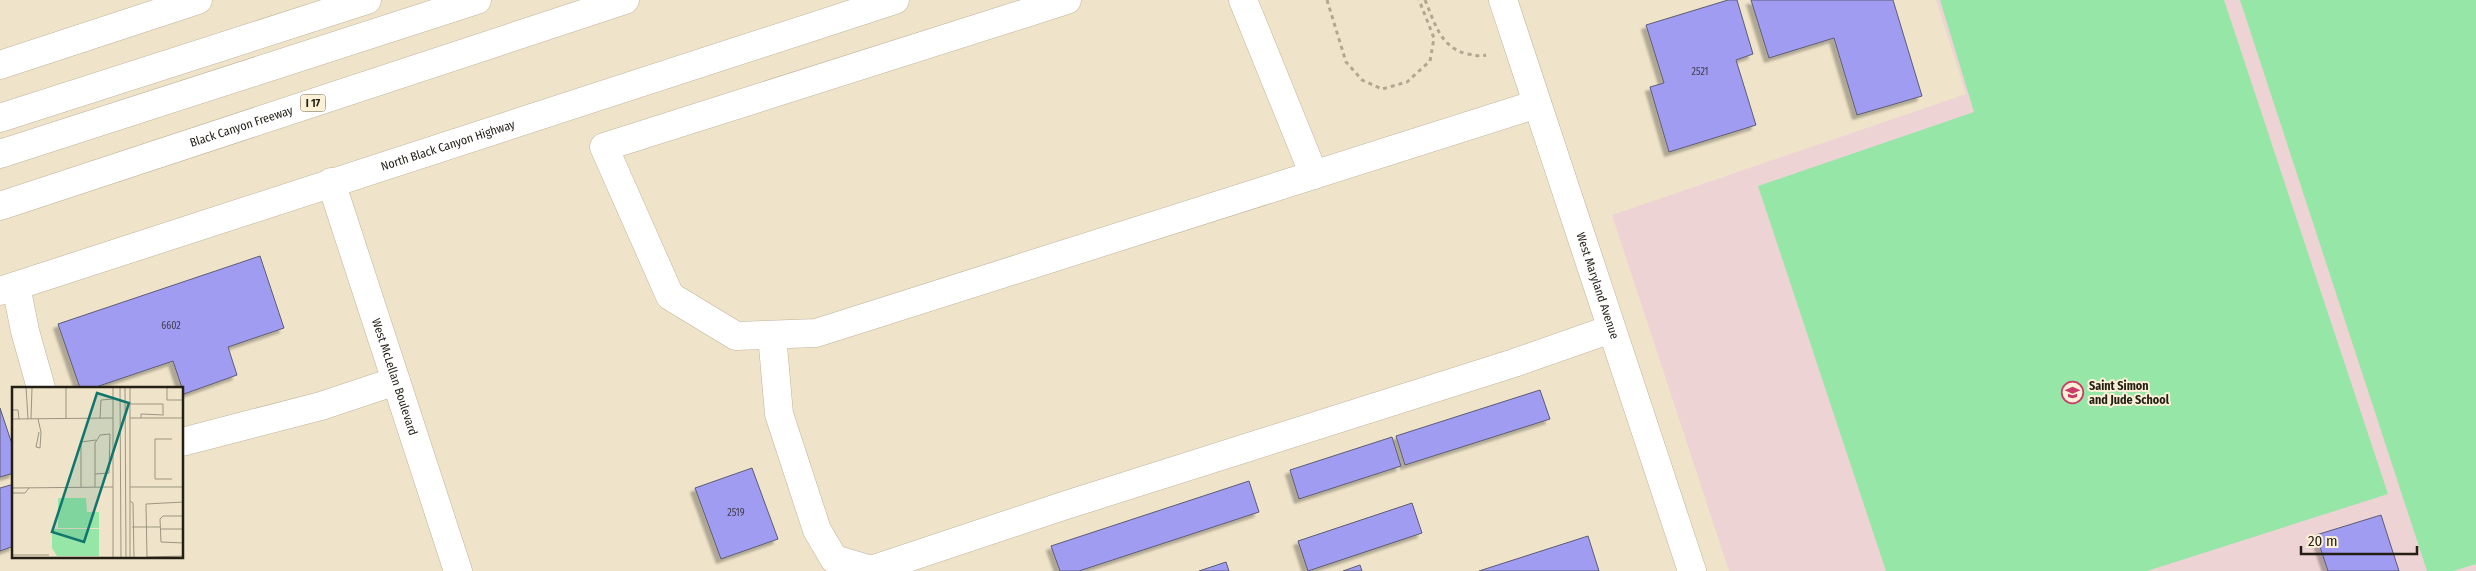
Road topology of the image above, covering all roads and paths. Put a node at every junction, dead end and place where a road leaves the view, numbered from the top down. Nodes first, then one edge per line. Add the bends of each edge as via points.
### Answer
1 (198, 0) edge
2 (367, 0) edge
3 (477, 0) edge
4 (625, 0) edge
5 (895, 0) edge
6 (1067, 0) edge
7 (1243, 0) edge
8 (1327, 0) edge
9 (1419, 0) edge
10 (1425, 0) edge
11 (1503, 0) edge
12 (1518, 46) junction
13 (0, 65) edge
14 (1537, 104) junction
15 (0, 118) edge
16 (0, 154) edge
17 (1314, 175) junction
18 (331, 182) junction
19 (0, 206) edge
20 (8, 288) edge
21 (1611, 329) junction
22 (772, 335) junction
23 (396, 381) junction
24 (41, 387) edge
25 (184, 441) edge
26 (458, 571) edge
27 (1692, 571) edge

1 - 13 main road
2 - 15 main road
3 - 16 main road
4 - 19 main road, Black Canyon Freeway / I 17
5 - 18 main road, North Black Canyon Highway
6 - 22 main road via 604,147 670,296 736,336
7 - 17 main road
8 - 9 path via 1346,62 1362,80 1382,89 1407,82 1430,61 1434,38
10 - 12 path via 1441,38 1455,51 1479,57
11 - 12 main road, West Maryland Avenue
12 - 14 main road, West Maryland Avenue
14 - 17 main road
14 - 21 main road, West Maryland Avenue
17 - 22 main road via 816,333
18 - 20 main road, North Black Canyon Highway
18 - 23 main road, West McLellan Boulevard
20 - 24 main road
21 - 22 main road via 871,570 834,559 817,530 779,414
21 - 27 main road, West Maryland Avenue
23 - 25 main road via 321,406
23 - 26 main road, West McLellan Boulevard

